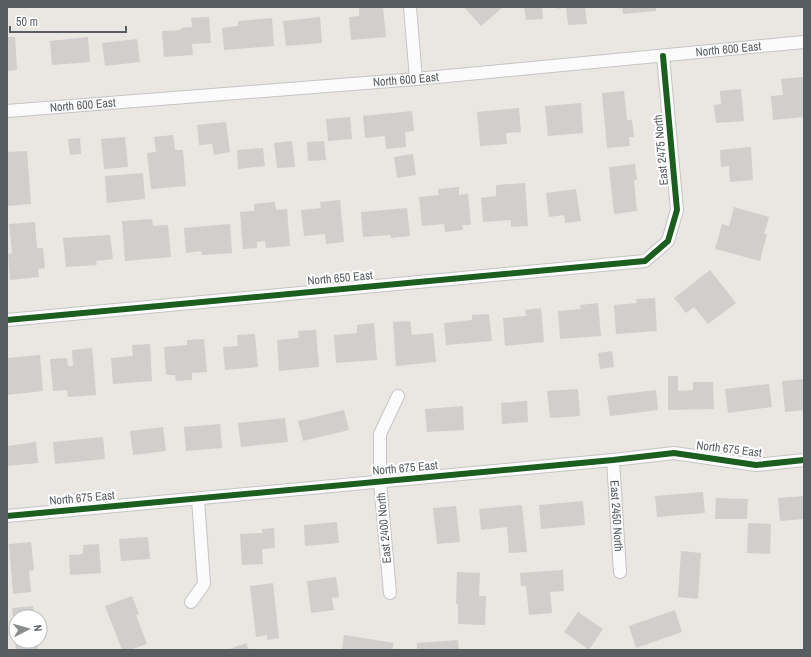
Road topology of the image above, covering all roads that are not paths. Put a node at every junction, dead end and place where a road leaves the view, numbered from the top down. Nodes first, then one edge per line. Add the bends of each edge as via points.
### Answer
1 (410, 7) edge
2 (804, 42) edge
3 (663, 56) junction
4 (416, 79) junction
5 (7, 111) edge
6 (668, 241) joint
7 (7, 320) edge
8 (398, 396) dead end
9 (613, 460) junction
10 (804, 460) edge
11 (380, 482) junction
12 (198, 498) junction
13 (7, 516) edge
14 (620, 572) dead end
15 (390, 593) dead end
16 (191, 602) dead end

1 - 4 street
2 - 3 street, North 600 East
3 - 4 street, North 600 East
3 - 6 street, East 2475 North via 677,210
4 - 5 street, North 600 East
6 - 7 street, North 650 East via 645,261
8 - 11 street, East 2400 North via 380,434
9 - 10 street, North 675 East via 674,453 756,465
9 - 11 street, North 675 East
9 - 14 street, East 2450 North
11 - 12 street, North 675 East
11 - 15 street, East 2400 North
12 - 13 street, North 675 East
12 - 16 street via 204,584

